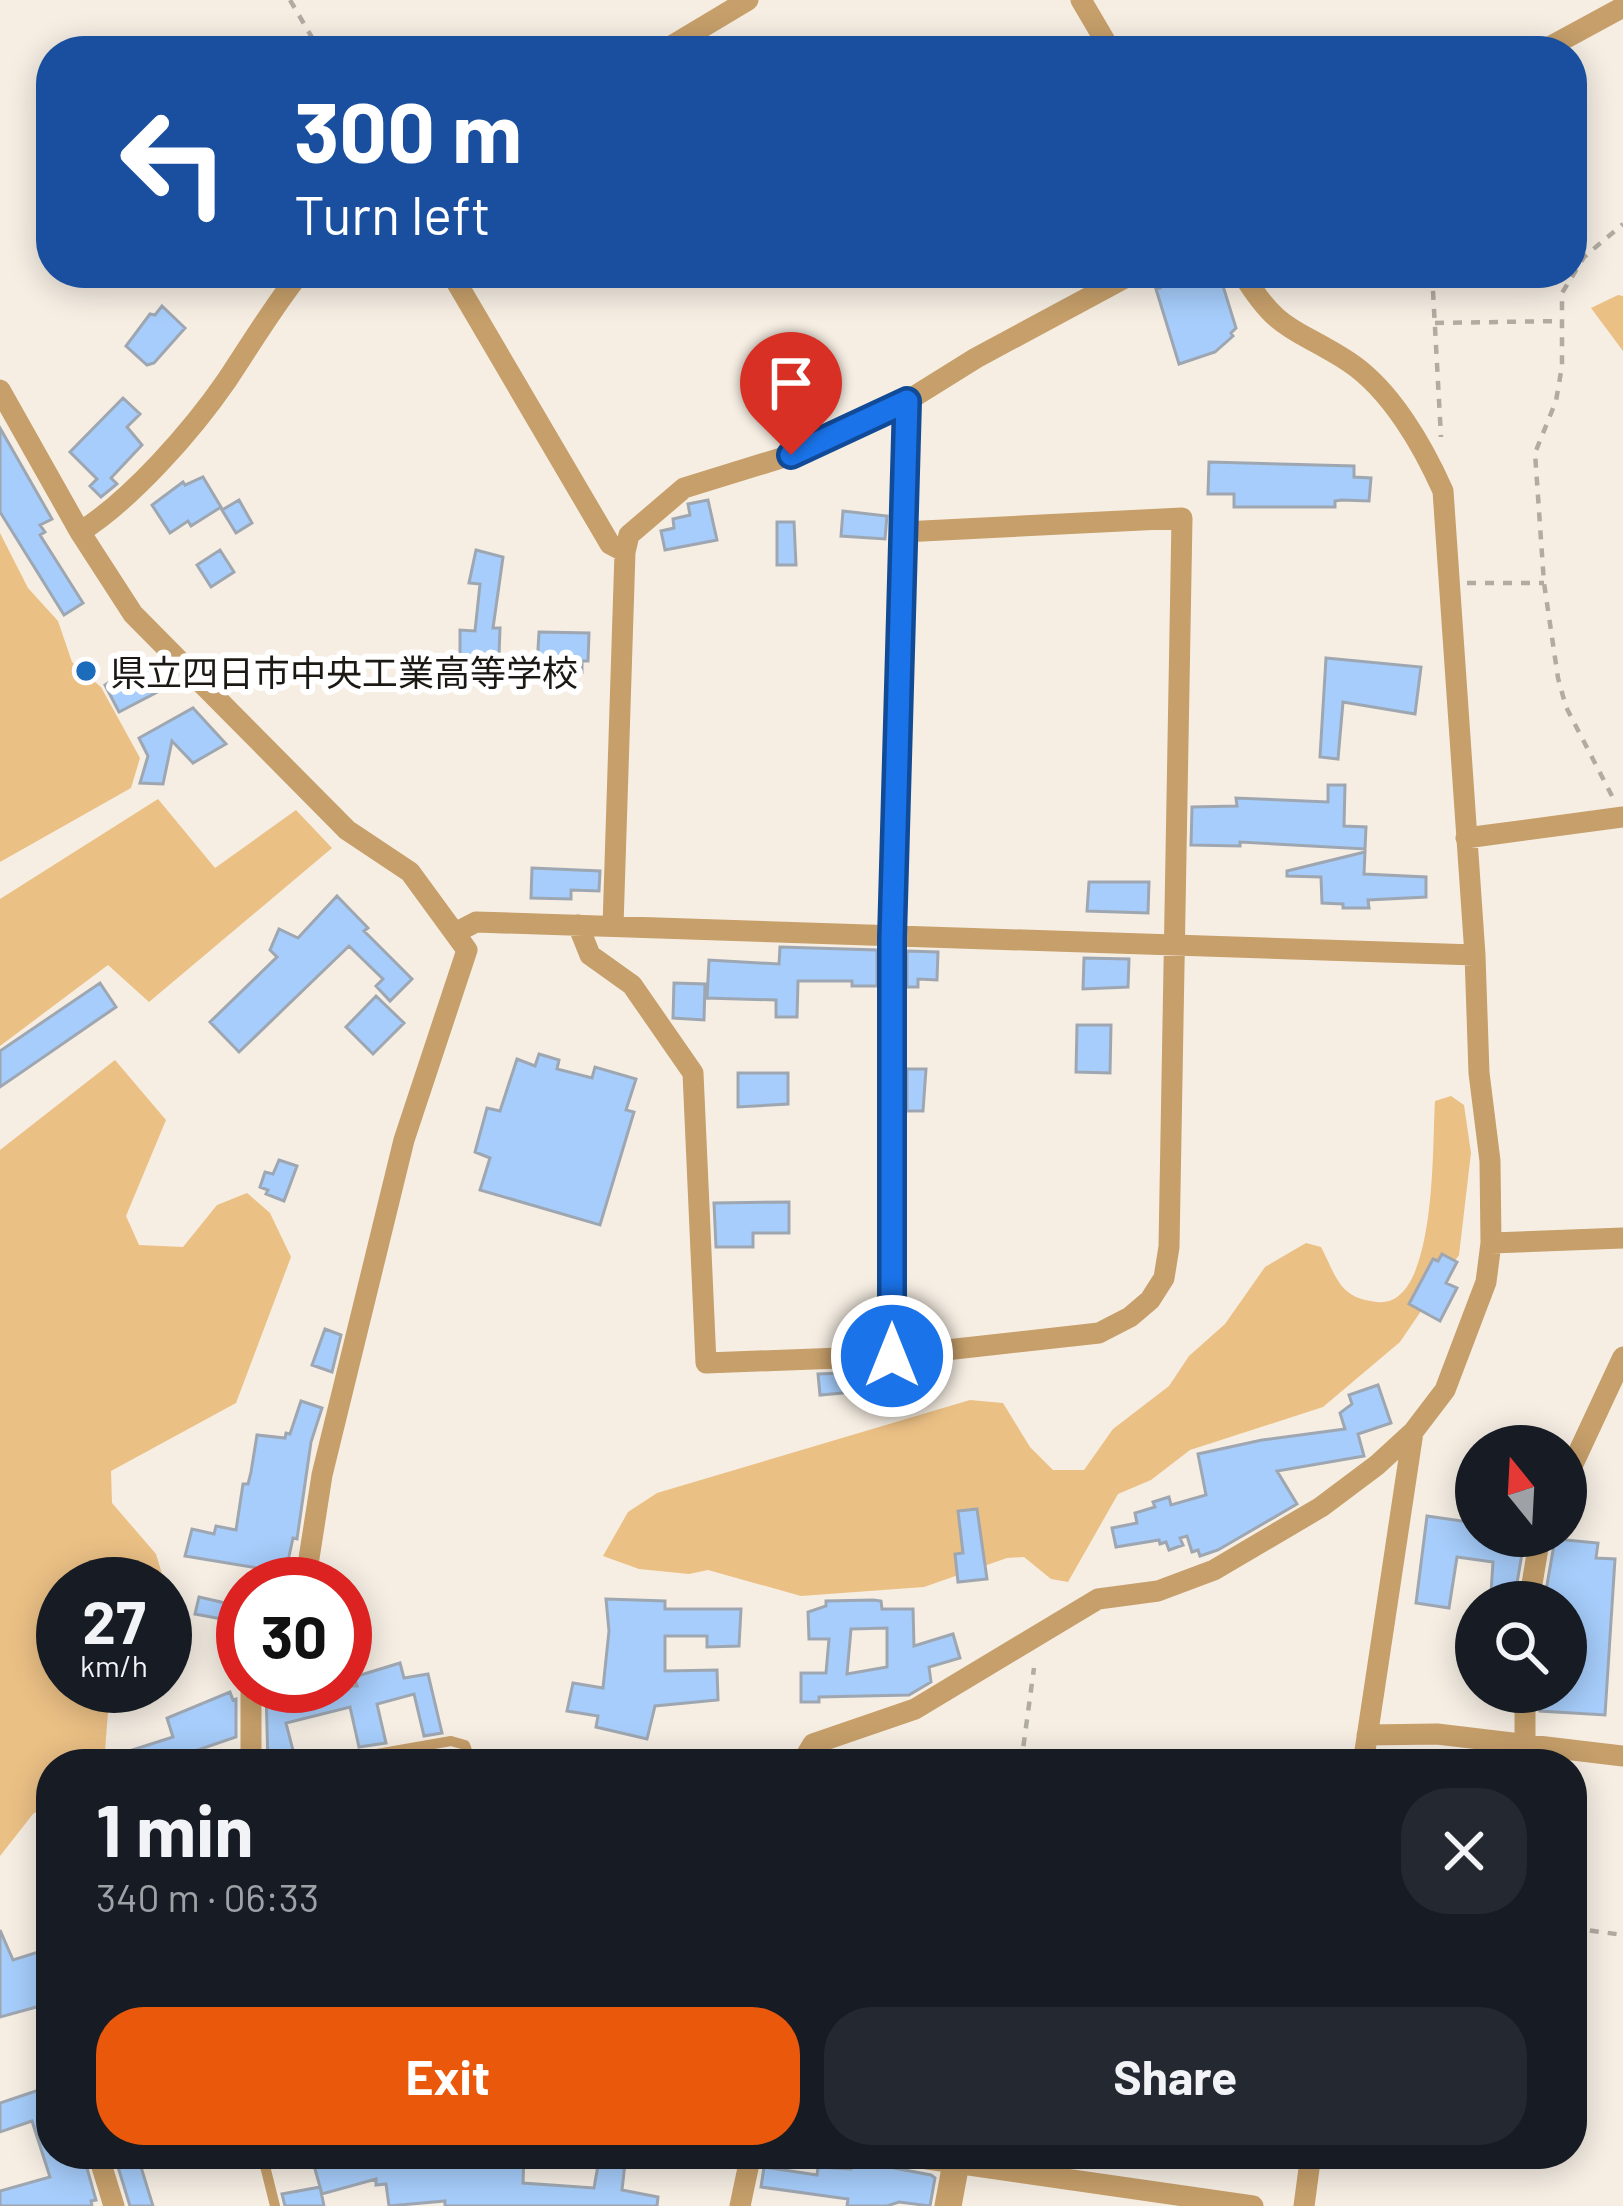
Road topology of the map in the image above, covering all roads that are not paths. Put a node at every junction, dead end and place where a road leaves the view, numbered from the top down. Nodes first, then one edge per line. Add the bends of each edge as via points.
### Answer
1 (748, 0) edge
2 (1081, 0) edge
3 (1623, 7) edge
4 (688, 36) edge
5 (1102, 36) edge
6 (1570, 36) edge
7 (290, 288) edge
8 (460, 288) edge
9 (1106, 288) edge
10 (1252, 288) edge
11 (0, 390) edge
12 (907, 401) junction
13 (80, 532) junction
14 (903, 532) junction
15 (625, 552) junction
16 (1618, 808) edge
17 (1466, 838) junction
18 (578, 925) junction
19 (613, 926) junction
20 (455, 933) junction
21 (892, 938) junction
22 (1172, 947) junction
23 (1475, 956) junction
24 (1623, 1238) edge
25 (1491, 1243) junction
26 (891, 1354) junction
27 (1623, 1357) edge
28 (1414, 1432) junction
29 (1587, 1434) edge
30 (309, 1557) edge
31 (251, 1713) edge
32 (1525, 1713) edge
33 (1367, 1736) junction
34 (1525, 1743) junction
35 (251, 1749) edge
36 (409, 1749) edge
37 (466, 1749) edge
38 (810, 1749) edge
39 (1365, 1749) edge
40 (1570, 1749) edge
41 (1587, 1751) edge
42 (1623, 1756) edge
43 (103, 2169) edge
44 (266, 2169) edge
45 (748, 2169) edge
46 (955, 2169) edge
47 (997, 2169) edge
48 (1309, 2169) edge
49 (114, 2206) edge
50 (275, 2206) edge
51 (740, 2206) edge
52 (948, 2206) edge
53 (1252, 2206) edge
54 (1304, 2206) edge

1 - 4 street
2 - 5 street
3 - 6 street
7 - 13 street via 193,422 112,512
8 - 15 street via 610,544
9 - 12 street
10 - 17 street via 1292,333 1351,364 1389,401 1443,491
11 - 13 street
12 - 14 street
12 - 15 street via 791,455 684,488 629,535
13 - 20 street via 133,614 347,830 410,872
14 - 21 street
14 - 22 street via 1183,518
15 - 19 street
16 - 17 street
17 - 23 street
18 - 19 street
18 - 20 street via 476,922
18 - 26 street via 590,955 632,985 693,1072 706,1364
19 - 21 street
20 - 30 street via 466,950 404,1140
21 - 22 street
21 - 26 street
22 - 23 street
22 - 26 street via 1169,1247 1150,1300 1099,1333
23 - 25 street
24 - 25 street
25 - 28 street via 1486,1282 1445,1390
27 - 29 street
28 - 33 street
28 - 38 street via 1321,1507 1214,1570 1158,1591 1098,1599 915,1709
31 - 35 street
32 - 34 street
33 - 34 street
33 - 39 street
34 - 40 street
36 - 37 lane via 451,1742
41 - 42 street
43 - 49 street
44 - 50 lane
45 - 51 street
46 - 52 street
47 - 53 street
48 - 54 street

